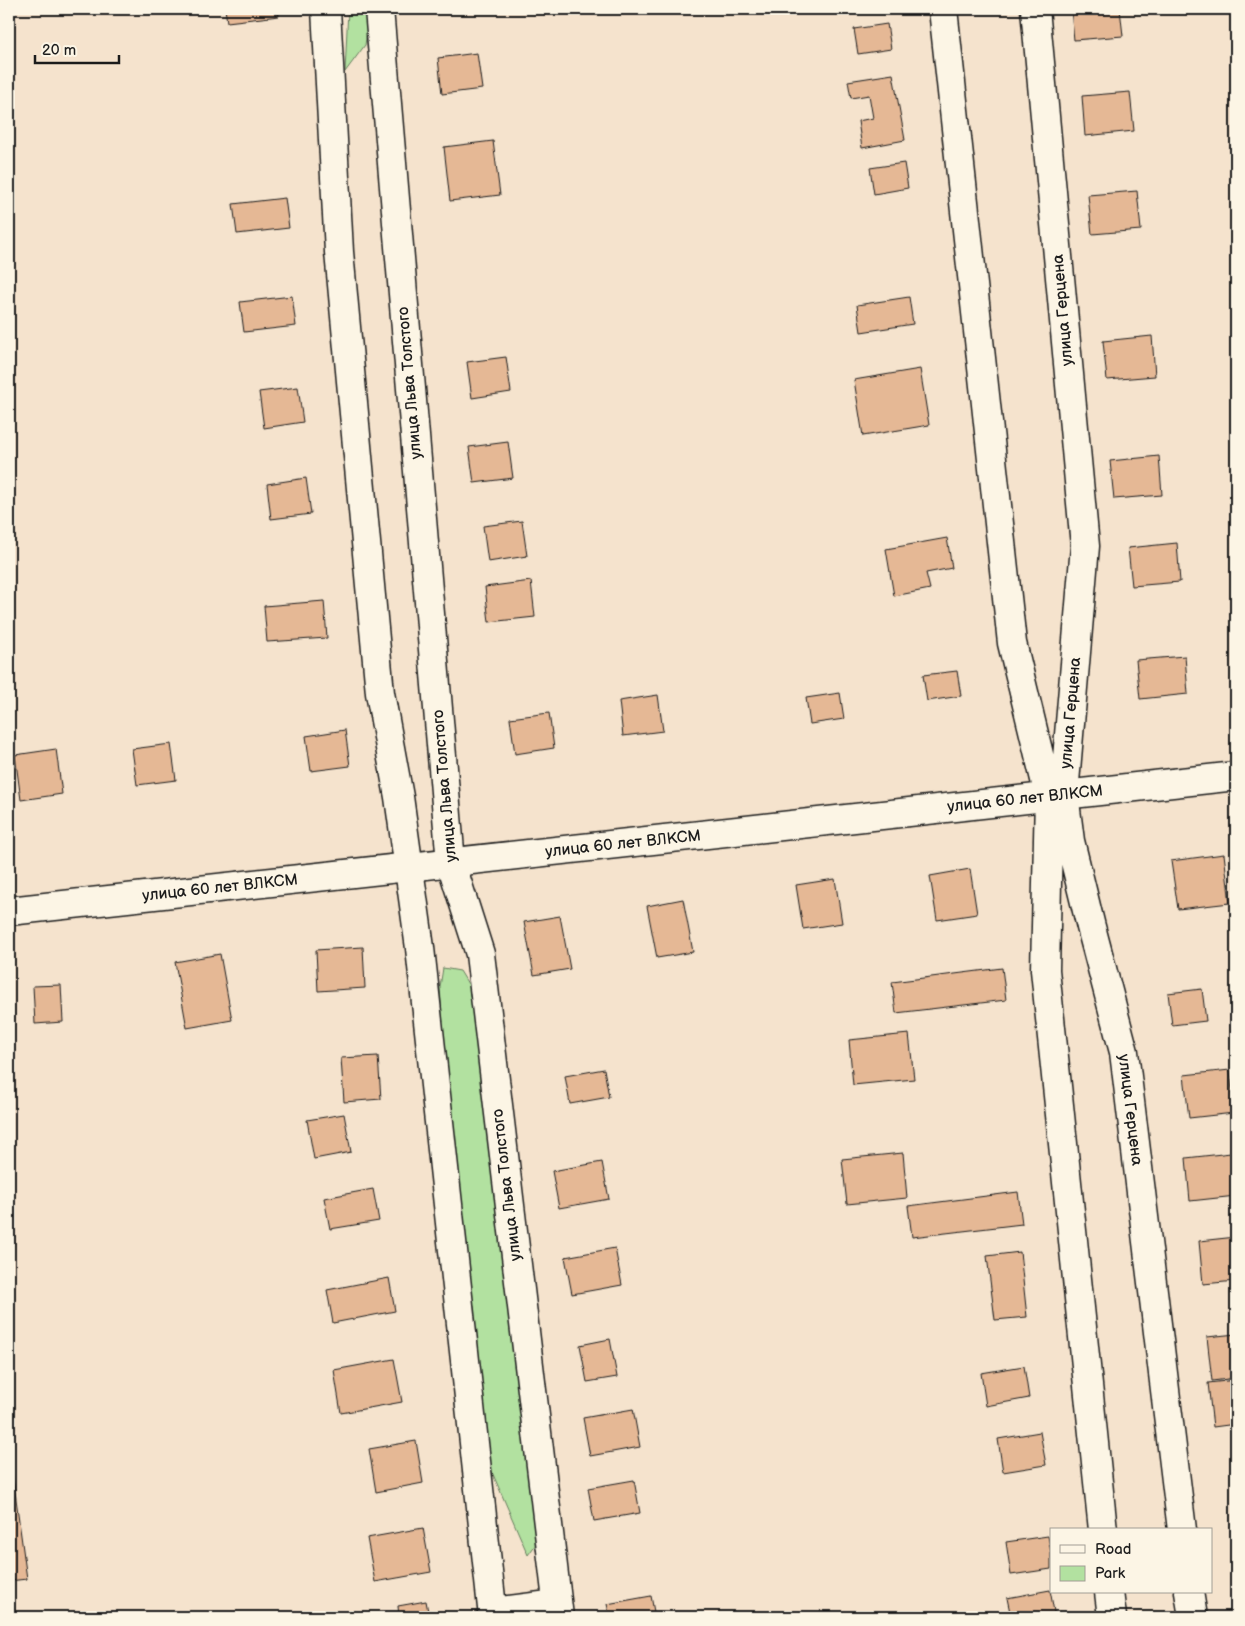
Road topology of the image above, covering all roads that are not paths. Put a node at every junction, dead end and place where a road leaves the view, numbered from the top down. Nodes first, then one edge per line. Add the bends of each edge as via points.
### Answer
1 (326, 9) edge
2 (379, 9) edge
3 (943, 9) edge
4 (1035, 9) edge
5 (1236, 776) edge
6 (1056, 795) junction
7 (450, 863) junction
8 (410, 868) junction
9 (9, 911) edge
10 (1103, 1528) edge
11 (1182, 1528) edge
12 (1109, 1594) edge
13 (1190, 1594) edge
14 (558, 1611) edge
15 (492, 1614) edge
16 (1112, 1617) edge
17 (1192, 1617) edge

1 - 8 street via 340,252 380,693
2 - 7 street, улица Льва Толстого
3 - 6 street, улица Герцена via 1012,643
4 - 6 street, улица Герцена via 1085,546
5 - 6 street, улица 60 лет ВЛКСМ
6 - 7 street, улица 60 лет ВЛКСМ
6 - 10 street, улица Герцена via 1045,970
6 - 11 street, улица Герцена via 1124,1052
7 - 8 street, улица 60 лет ВЛКСМ
7 - 14 street, улица Льва Толстого via 480,954
8 - 9 street, улица 60 лет ВЛКСМ
8 - 15 street
12 - 16 street
13 - 17 street
14 - 15 street

